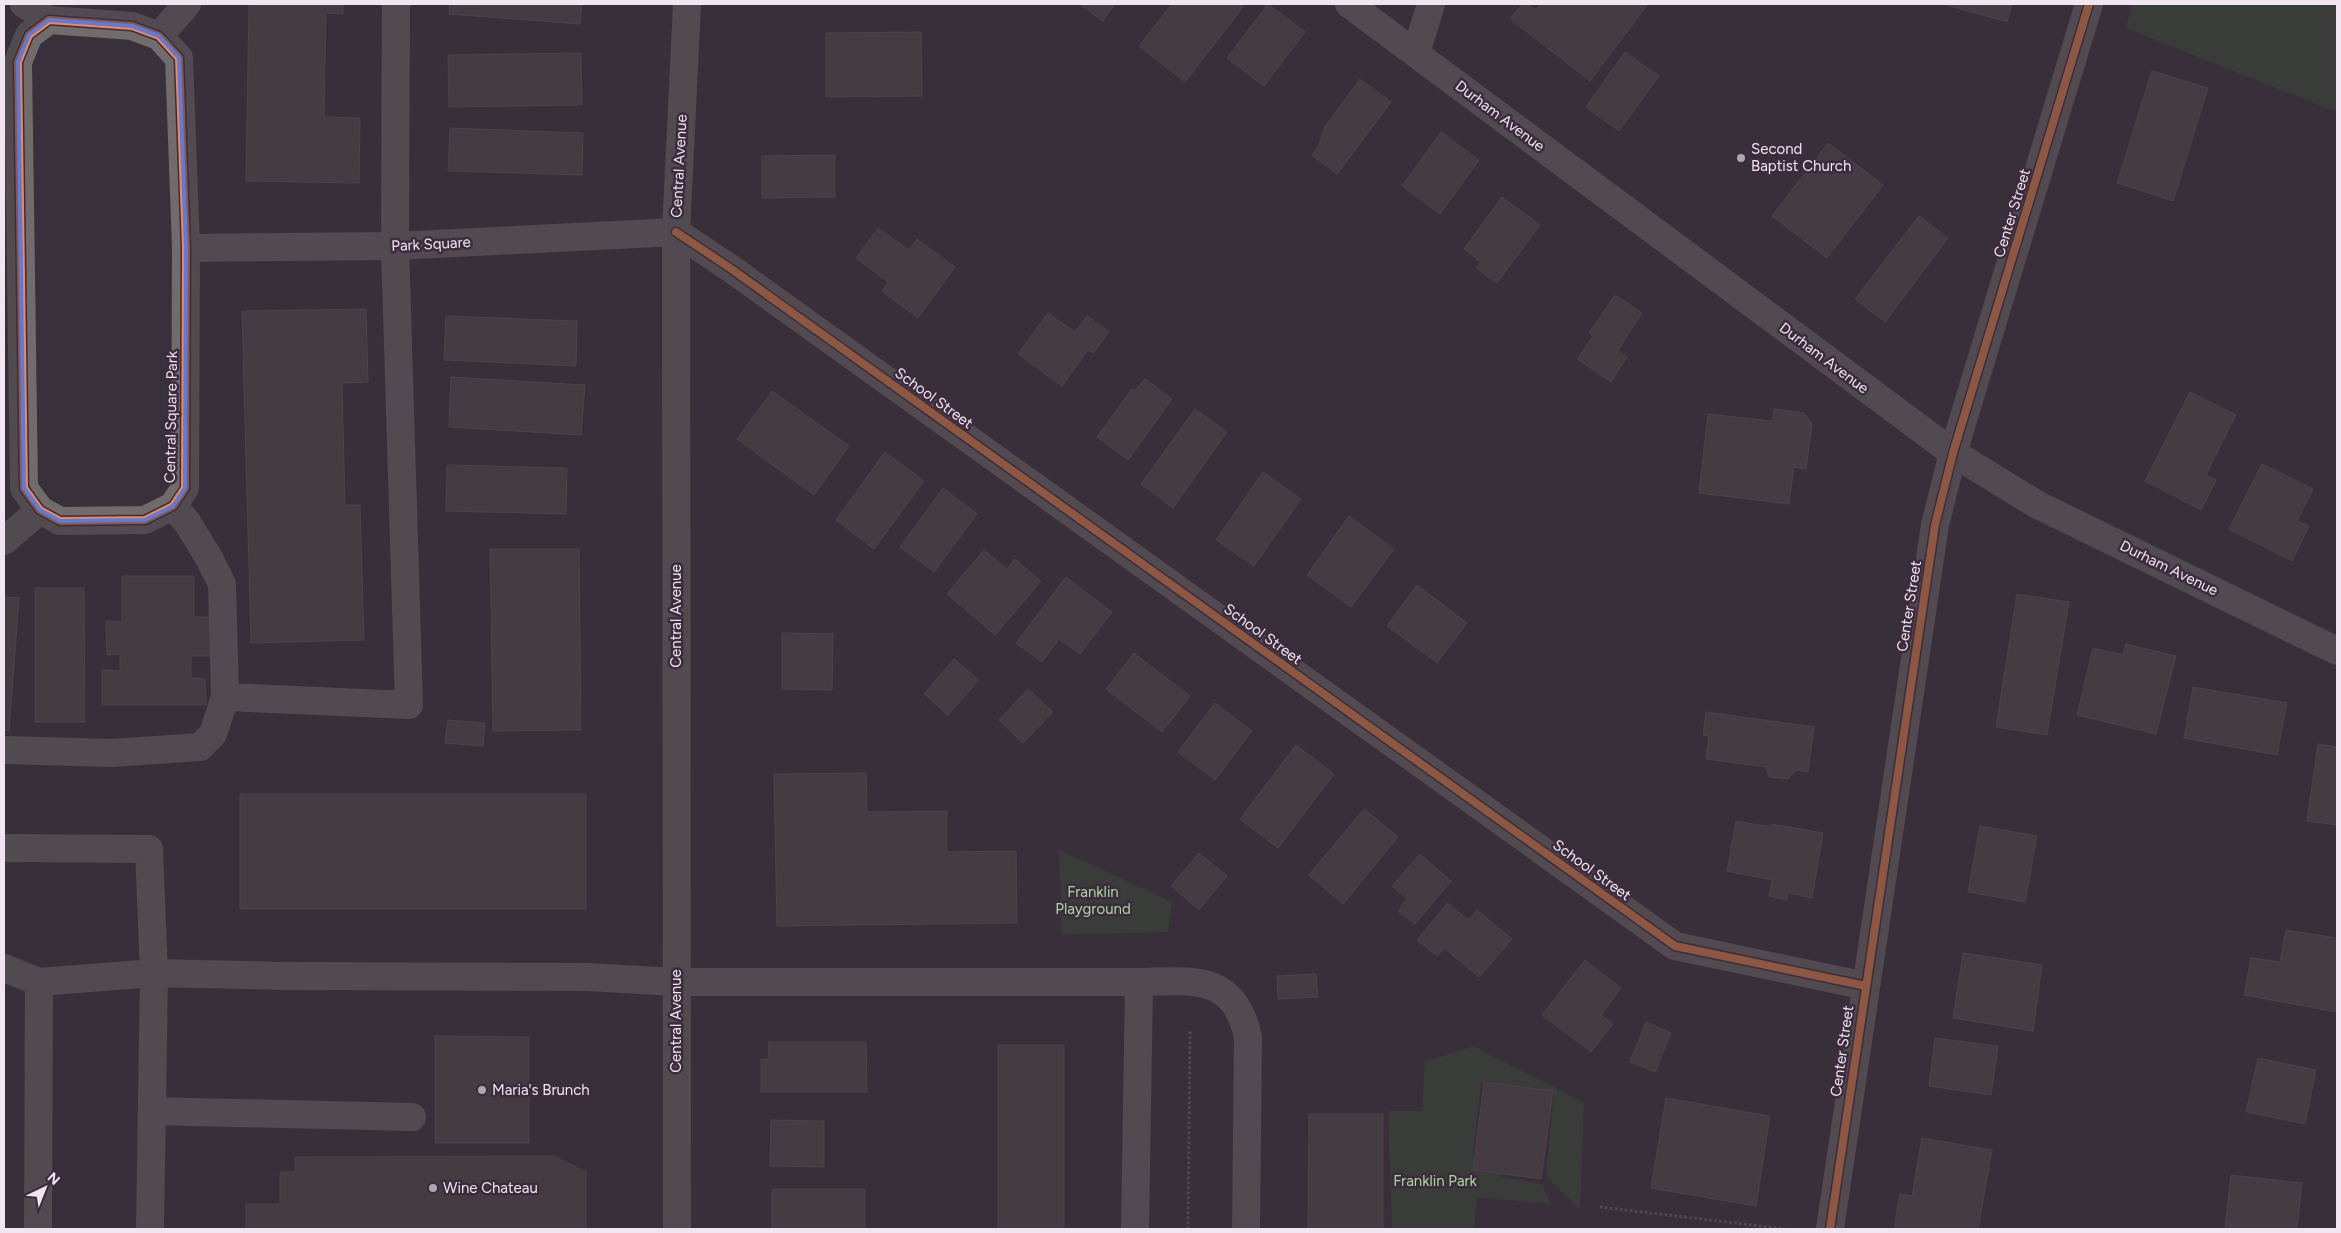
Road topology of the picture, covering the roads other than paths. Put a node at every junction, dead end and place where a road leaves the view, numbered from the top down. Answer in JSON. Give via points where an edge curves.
{"nodes":[{"id":1,"x":24,"y":4,"type":"edge"},
{"id":2,"x":187,"y":4,"type":"edge"},
{"id":3,"x":396,"y":4,"type":"edge"},
{"id":4,"x":687,"y":4,"type":"edge"},
{"id":5,"x":1349,"y":4,"type":"edge"},
{"id":6,"x":1431,"y":4,"type":"edge"},
{"id":7,"x":2089,"y":4,"type":"edge"},
{"id":8,"x":49,"y":20,"type":"junction"},
{"id":9,"x":159,"y":36,"type":"junction"},
{"id":10,"x":1416,"y":53,"type":"junction"},
{"id":11,"x":676,"y":232,"type":"junction"},
{"id":12,"x":395,"y":246,"type":"junction"},
{"id":13,"x":186,"y":248,"type":"junction"},
{"id":14,"x":1953,"y":453,"type":"junction"},
{"id":15,"x":173,"y":506,"type":"junction"},
{"id":16,"x":40,"y":510,"type":"junction"},
{"id":17,"x":4,"y":541,"type":"edge"},
{"id":18,"x":2337,"y":651,"type":"edge"},
{"id":19,"x":225,"y":697,"type":"junction"},
{"id":20,"x":4,"y":750,"type":"edge"},
{"id":21,"x":4,"y":848,"type":"edge"},
{"id":22,"x":4,"y":968,"type":"edge"},
{"id":23,"x":154,"y":973,"type":"junction"},
{"id":24,"x":39,"y":982,"type":"junction"},
{"id":25,"x":676,"y":982,"type":"junction"},
{"id":26,"x":1139,"y":982,"type":"junction"},
{"id":27,"x":1866,"y":986,"type":"junction"},
{"id":28,"x":152,"y":1111,"type":"junction"},
{"id":29,"x":412,"y":1117,"type":"dead end"},
{"id":30,"x":38,"y":1229,"type":"edge"},
{"id":31,"x":150,"y":1229,"type":"edge"},
{"id":32,"x":676,"y":1229,"type":"edge"},
{"id":33,"x":1135,"y":1229,"type":"edge"},
{"id":34,"x":1246,"y":1229,"type":"edge"},
{"id":35,"x":1830,"y":1229,"type":"edge"}],
"edges":[{"from":1,"to":8,"type":"street"},
{"from":2,"to":9,"type":"street"},
{"from":3,"to":12,"type":"street"},
{"from":4,"to":11,"type":"street","name":"Central Avenue"},
{"from":5,"to":10,"type":"street","name":"Durham Avenue"},
{"from":6,"to":10,"type":"street"},
{"from":7,"to":14,"type":"street","name":"Center Street"},
{"from":8,"to":9,"type":"street","name":"Central Square Park","via":[[132,26]]},
{"from":8,"to":16,"type":"street","via":[[28,35],[18,62],[24,488]]},
{"from":9,"to":13,"type":"street","name":"Central Square Park","via":[[179,58]]},
{"from":10,"to":14,"type":"street","name":"Durham Avenue"},
{"from":11,"to":12,"type":"street","name":"Park Square"},
{"from":11,"to":25,"type":"street","name":"Central Avenue"},
{"from":11,"to":27,"type":"street","name":"School Street","via":[[1675,946]]},
{"from":12,"to":13,"type":"street","name":"Park Square"},
{"from":12,"to":19,"type":"street","via":[[409,704]]},
{"from":13,"to":15,"type":"street","name":"Central Square Park","via":[[185,488]]},
{"from":14,"to":18,"type":"street","name":"Durham Avenue","via":[[2036,504]]},
{"from":14,"to":27,"type":"street","name":"Center Street","via":[[1935,525]]},
{"from":15,"to":16,"type":"street","via":[[145,520],[60,521]]},
{"from":15,"to":19,"type":"street","via":[[187,522],[222,584]]},
{"from":16,"to":17,"type":"street"},
{"from":19,"to":20,"type":"street","via":[[213,734],[200,746],[112,753]]},
{"from":21,"to":23,"type":"street","via":[[149,849]]},
{"from":22,"to":24,"type":"street"},
{"from":23,"to":24,"type":"street"},
{"from":23,"to":25,"type":"street","via":[[588,977]]},
{"from":23,"to":28,"type":"street"},
{"from":24,"to":30,"type":"street"},
{"from":25,"to":26,"type":"street"},
{"from":25,"to":32,"type":"street","name":"Central Avenue"},
{"from":26,"to":33,"type":"street"},
{"from":26,"to":34,"type":"street","via":[[1200,982],[1219,989],[1234,1002],[1244,1018],[1248,1037]]},
{"from":27,"to":35,"type":"street","name":"Center Street"},
{"from":28,"to":29,"type":"street"},
{"from":28,"to":31,"type":"street"}]}
